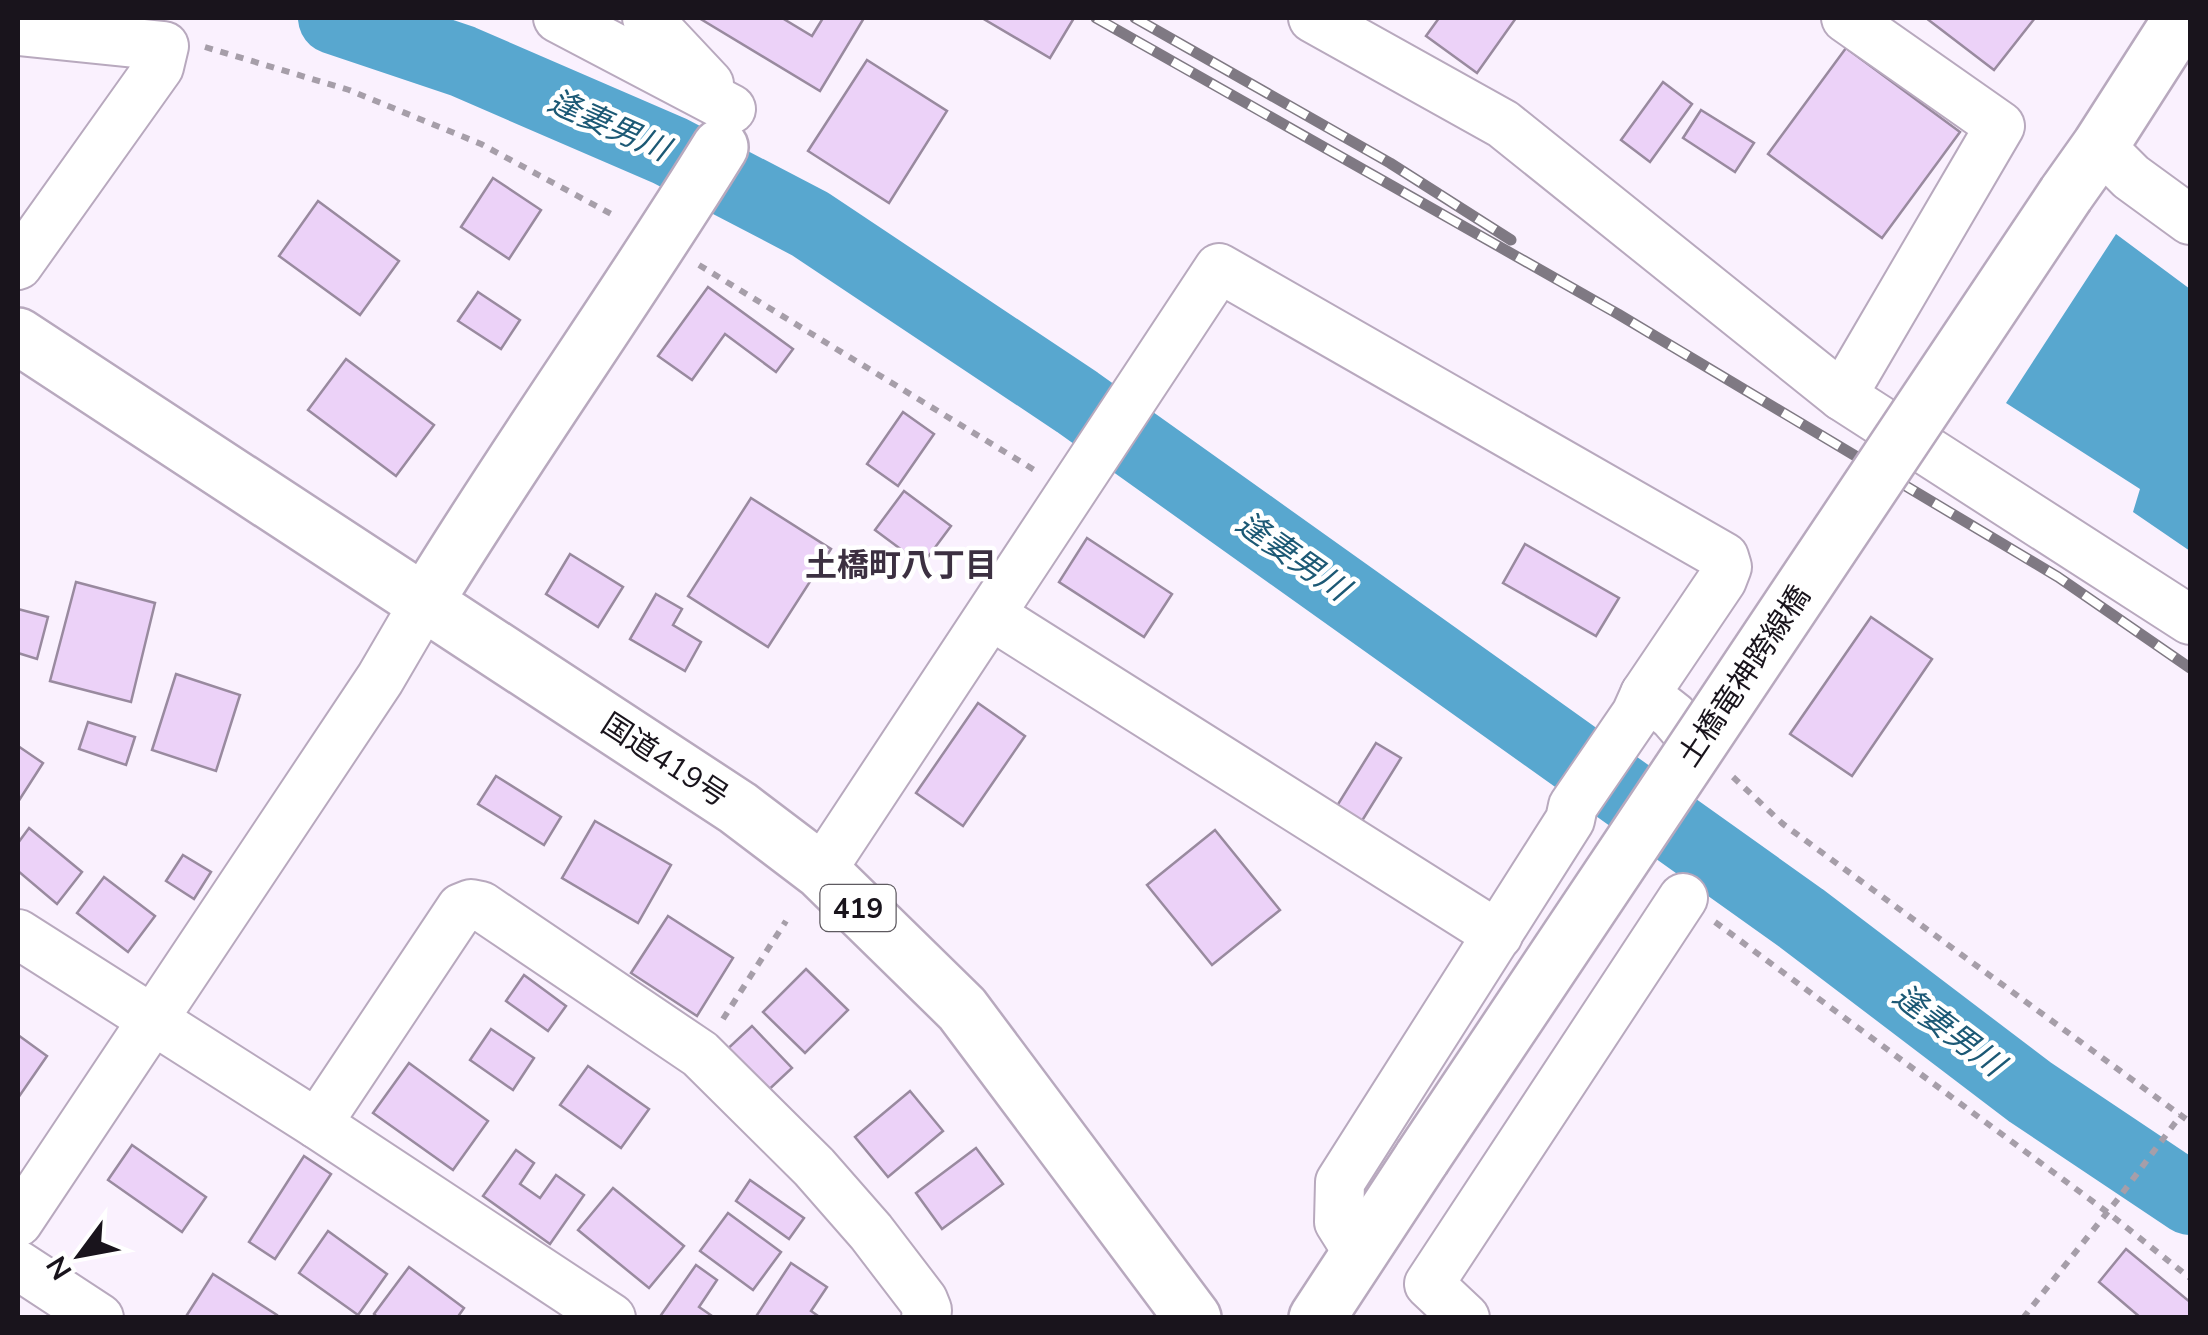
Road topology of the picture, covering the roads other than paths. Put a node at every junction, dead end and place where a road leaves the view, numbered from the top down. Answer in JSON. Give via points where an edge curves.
{"nodes":[{"id":1,"x":558,"y":18,"type":"edge"},
{"id":2,"x":647,"y":18,"type":"edge"},
{"id":3,"x":1313,"y":18,"type":"edge"},
{"id":4,"x":1846,"y":18,"type":"edge"},
{"id":5,"x":2182,"y":18,"type":"edge"},
{"id":6,"x":18,"y":31,"type":"edge"},
{"id":7,"x":726,"y":128,"type":"junction"},
{"id":8,"x":2100,"y":146,"type":"junction"},
{"id":9,"x":2190,"y":220,"type":"edge"},
{"id":10,"x":18,"y":265,"type":"edge"},
{"id":11,"x":18,"y":336,"type":"edge"},
{"id":12,"x":1842,"y":396,"type":"junction"},
{"id":13,"x":425,"y":602,"type":"junction"},
{"id":14,"x":991,"y":615,"type":"junction"},
{"id":15,"x":2190,"y":620,"type":"edge"},
{"id":16,"x":1640,"y":704,"type":"junction"},
{"id":17,"x":1686,"y":731,"type":"road end"},
{"id":18,"x":821,"y":872,"type":"junction"},
{"id":19,"x":1684,"y":898,"type":"road end"},
{"id":20,"x":18,"y":934,"type":"edge"},
{"id":21,"x":1498,"y":935,"type":"junction"},
{"id":22,"x":150,"y":1020,"type":"junction"},
{"id":23,"x":317,"y":1124,"type":"junction"},
{"id":24,"x":18,"y":1222,"type":"edge"},
{"id":25,"x":1359,"y":1254,"type":"junction"},
{"id":26,"x":18,"y":1266,"type":"edge"},
{"id":27,"x":99,"y":1318,"type":"edge"},
{"id":28,"x":612,"y":1318,"type":"edge"},
{"id":29,"x":926,"y":1318,"type":"edge"},
{"id":30,"x":1194,"y":1318,"type":"edge"},
{"id":31,"x":1317,"y":1318,"type":"edge"},
{"id":32,"x":1465,"y":1318,"type":"edge"}],
"edges":[{"from":1,"to":7,"type":"street"},
{"from":2,"to":7,"type":"street"},
{"from":3,"to":12,"type":"street","via":[[1503,124]]},
{"from":4,"to":12,"type":"street","via":[[2000,126]]},
{"from":5,"to":8,"type":"main road","name":"土橋竜神跨線橋"},
{"from":6,"to":10,"type":"street","via":[[164,46],[159,67]]},
{"from":7,"to":13,"type":"main road","via":[[683,250]]},
{"from":8,"to":9,"type":"street","via":[[2131,178]]},
{"from":8,"to":25,"type":"main road","name":"土橋竜神跨線橋","bridge":true},
{"from":11,"to":13,"type":"main road","name":"国道419号","number":"419"},
{"from":12,"to":15,"type":"street"},
{"from":13,"to":18,"type":"main road","name":"国道419号","number":"419","via":[[738,808]]},
{"from":13,"to":22,"type":"street"},
{"from":14,"to":16,"type":"street","via":[[1220,268],[1724,556],[1722,580]]},
{"from":14,"to":18,"type":"street"},
{"from":14,"to":21,"type":"street"},
{"from":16,"to":17,"type":"street","via":[[1674,716]]},
{"from":16,"to":21,"type":"street"},
{"from":18,"to":30,"type":"main road","name":"国道419号","number":"419","via":[[962,1008]]},
{"from":19,"to":32,"type":"street","via":[[1430,1284]]},
{"from":20,"to":22,"type":"street"},
{"from":21,"to":25,"type":"street","via":[[1340,1182],[1339,1222]]},
{"from":22,"to":23,"type":"street"},
{"from":22,"to":24,"type":"street"},
{"from":23,"to":28,"type":"street"},
{"from":23,"to":29,"type":"street","via":[[461,908],[481,906],[700,1054],[871,1232],[923,1300]]},
{"from":25,"to":31,"type":"main road","name":"土橋竜神跨線橋"},
{"from":26,"to":27,"type":"street"}]}
